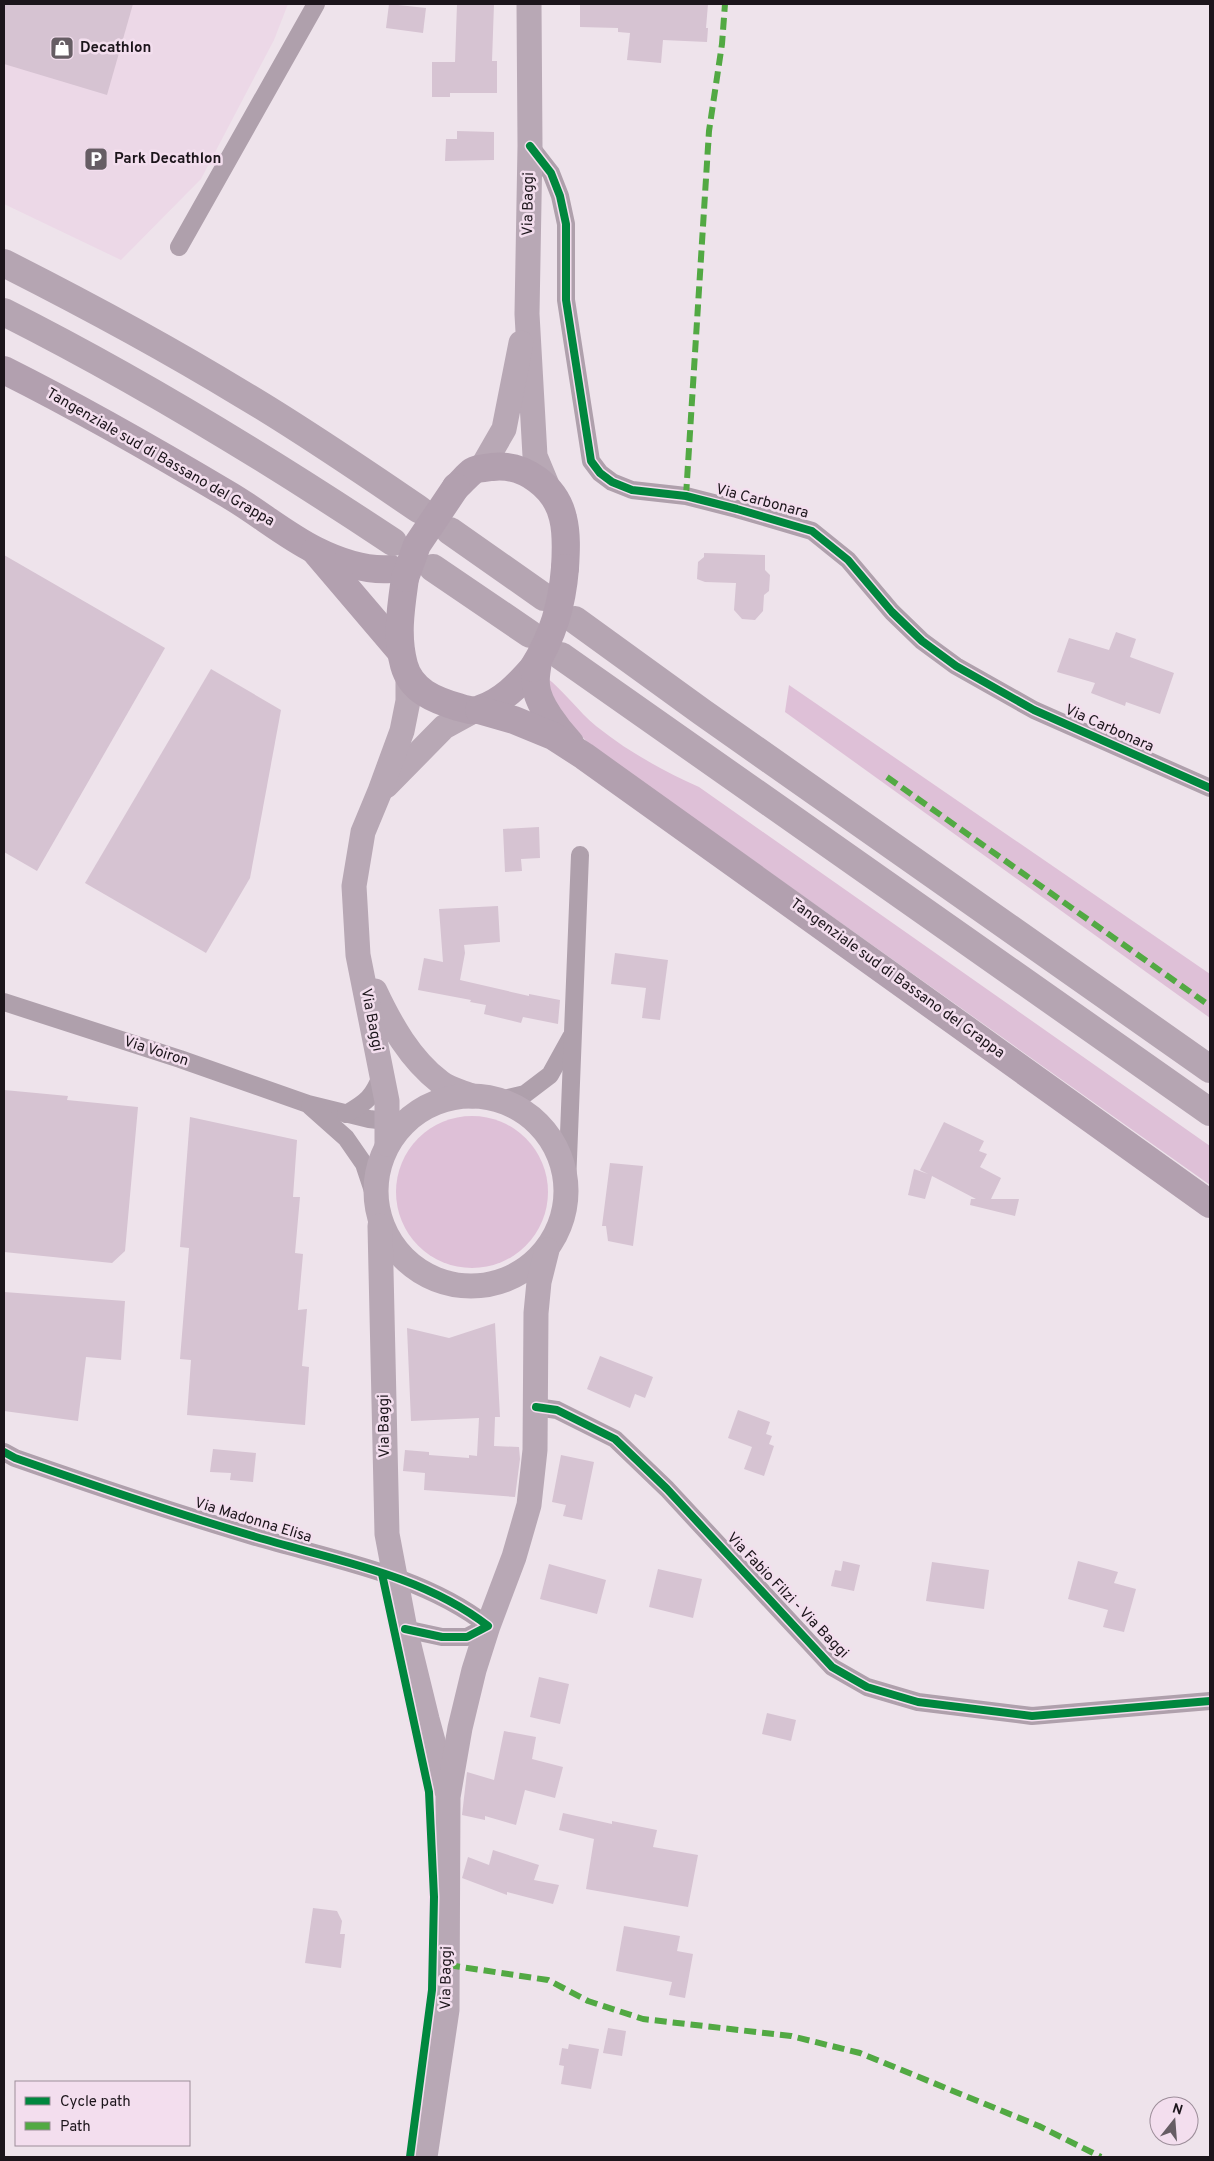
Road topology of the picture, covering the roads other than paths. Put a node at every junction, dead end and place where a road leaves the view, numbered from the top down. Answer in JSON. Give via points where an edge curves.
{"nodes":[{"id":1,"x":316,"y":4,"type":"edge"},
{"id":2,"x":529,"y":4,"type":"edge"},
{"id":3,"x":530,"y":146,"type":"junction"},
{"id":4,"x":179,"y":247,"type":"dead end"},
{"id":5,"x":4,"y":263,"type":"edge"},
{"id":6,"x":4,"y":312,"type":"edge"},
{"id":7,"x":527,"y":314,"type":"junction"},
{"id":8,"x":4,"y":370,"type":"edge"},
{"id":9,"x":481,"y":468,"type":"junction"},
{"id":10,"x":550,"y":492,"type":"junction"},
{"id":11,"x":420,"y":510,"type":"dead end"},
{"id":12,"x":450,"y":531,"type":"dead end"},
{"id":13,"x":405,"y":544,"type":"junction"},
{"id":14,"x":314,"y":550,"type":"junction"},
{"id":15,"x":433,"y":568,"type":"dead end"},
{"id":16,"x":398,"y":574,"type":"junction"},
{"id":17,"x":544,"y":597,"type":"dead end"},
{"id":18,"x":575,"y":620,"type":"dead end"},
{"id":19,"x":530,"y":634,"type":"dead end"},
{"id":20,"x":404,"y":663,"type":"junction"},
{"id":21,"x":542,"y":664,"type":"junction"},
{"id":22,"x":477,"y":710,"type":"junction"},
{"id":23,"x":584,"y":756,"type":"junction"},
{"id":24,"x":1210,"y":788,"type":"edge"},
{"id":25,"x":380,"y":791,"type":"junction"},
{"id":26,"x":580,"y":855,"type":"dead end"},
{"id":27,"x":358,"y":955,"type":"junction"},
{"id":28,"x":4,"y":1002,"type":"edge"},
{"id":29,"x":572,"y":1035,"type":"junction"},
{"id":30,"x":1210,"y":1069,"type":"edge"},
{"id":31,"x":382,"y":1074,"type":"junction"},
{"id":32,"x":472,"y":1096,"type":"junction"},
{"id":33,"x":500,"y":1100,"type":"junction"},
{"id":34,"x":308,"y":1104,"type":"junction"},
{"id":35,"x":1210,"y":1112,"type":"edge"},
{"id":36,"x":346,"y":1114,"type":"junction"},
{"id":37,"x":394,"y":1128,"type":"junction"},
{"id":38,"x":566,"y":1184,"type":"junction"},
{"id":39,"x":375,"y":1197,"type":"junction"},
{"id":40,"x":1210,"y":1204,"type":"edge"},
{"id":41,"x":380,"y":1222,"type":"junction"},
{"id":42,"x":547,"y":1250,"type":"junction"},
{"id":43,"x":536,"y":1407,"type":"junction"},
{"id":44,"x":4,"y":1452,"type":"edge"},
{"id":45,"x":396,"y":1577,"type":"junction"},
{"id":46,"x":488,"y":1626,"type":"junction"},
{"id":47,"x":405,"y":1629,"type":"junction"},
{"id":48,"x":1210,"y":1702,"type":"edge"},
{"id":49,"x":448,"y":1797,"type":"junction"},
{"id":50,"x":425,"y":2157,"type":"edge"}],
"edges":[{"from":1,"to":4,"type":"street"},
{"from":2,"to":3,"type":"main road","name":"Via Baggi"},
{"from":3,"to":7,"type":"main road","name":"Via Baggi"},
{"from":3,"to":24,"type":"street","name":"Via Carbonara","via":[[551,173],[566,224],[566,300],[591,461],[600,474],[632,490],[686,496],[812,531],[848,560],[892,612],[922,641],[956,666],[1034,710]]},
{"from":5,"to":11,"type":"highway","via":[[241,393]]},
{"from":6,"to":13,"type":"highway","via":[[207,424]]},
{"from":7,"to":9,"type":"main road","name":"Via Baggi","via":[[504,429]]},
{"from":7,"to":10,"type":"main road","name":"Via Baggi","via":[[536,456]]},
{"from":8,"to":14,"type":"main road","name":"Tangenziale sud di Bassano del Grappa","via":[[232,496]]},
{"from":9,"to":10,"type":"main road","name":"Tangenziale sud di Bassano del Grappa","via":[[515,468],[530,474]]},
{"from":9,"to":13,"type":"main road","bridge":true,"via":[[456,487]]},
{"from":10,"to":21,"type":"main road","name":"Tangenziale sud di Bassano del Grappa","bridge":true,"via":[[564,518],[565,568],[562,597]]},
{"from":12,"to":17,"type":"highway"},
{"from":13,"to":16,"type":"main road","via":[[406,559]]},
{"from":14,"to":16,"type":"main road","name":"Tangenziale sud di Bassano del Grappa","via":[[362,568]]},
{"from":14,"to":20,"type":"main road","name":"Tangenziale sud di Bassano del Grappa","via":[[376,620]]},
{"from":15,"to":19,"type":"highway"},
{"from":16,"to":20,"type":"main road"},
{"from":18,"to":30,"type":"highway"},
{"from":20,"to":22,"type":"main road","name":"Tangenziale sud di Bassano del Grappa","via":[[420,690],[436,700]]},
{"from":20,"to":25,"type":"main road","name":"Via Baggi","via":[[408,701],[402,731]]},
{"from":21,"to":22,"type":"main road","name":"Tangenziale sud di Bassano del Grappa","via":[[515,689]]},
{"from":21,"to":23,"type":"main road","name":"Tangenziale sud di Bassano del Grappa","via":[[537,693],[556,729]]},
{"from":21,"to":35,"type":"highway"},
{"from":22,"to":23,"type":"main road","name":"Tangenziale sud di Bassano del Grappa","via":[[514,720],[553,736]]},
{"from":22,"to":25,"type":"main road","name":"Via Baggi","via":[[444,727]]},
{"from":23,"to":40,"type":"main road","name":"Tangenziale sud di Bassano del Grappa"},
{"from":25,"to":27,"type":"main road","name":"Via Baggi","via":[[363,832],[354,886]]},
{"from":26,"to":29,"type":"street","name":"Via Baggi"},
{"from":27,"to":31,"type":"main road","name":"Via Baggi"},
{"from":27,"to":32,"type":"main road","name":"Via Baggi","via":[[390,1024],[414,1056],[441,1084]]},
{"from":28,"to":34,"type":"street","name":"Via Voiron"},
{"from":29,"to":33,"type":"street","name":"Via Baggi","via":[[550,1075],[525,1094]]},
{"from":29,"to":38,"type":"street","name":"Via Baggi"},
{"from":31,"to":36,"type":"street","via":[[374,1093]]},
{"from":31,"to":37,"type":"main road","name":"Via Baggi"},
{"from":32,"to":33,"type":"main road","name":"Via Baggi"},
{"from":32,"to":37,"type":"main road","name":"Via Baggi","via":[[449,1098],[427,1106]]},
{"from":33,"to":38,"type":"main road","name":"Via Baggi","via":[[525,1112],[546,1132],[560,1156]]},
{"from":34,"to":36,"type":"street","name":"Via Voiron"},
{"from":34,"to":39,"type":"street","name":"Via Voiron","via":[[346,1138],[364,1164]]},
{"from":36,"to":37,"type":"street","name":"Via Voiron"},
{"from":37,"to":39,"type":"main road","name":"Via Baggi","via":[[380,1161]]},
{"from":38,"to":42,"type":"main road","name":"Via Baggi","via":[[566,1208]]},
{"from":39,"to":41,"type":"main road","name":"Via Baggi"},
{"from":41,"to":42,"type":"main road","name":"Via Baggi","via":[[391,1245],[408,1264],[430,1278],[455,1286],[480,1287],[506,1281],[528,1268]]},
{"from":41,"to":45,"type":"main road","name":"Via Baggi","via":[[387,1534]]},
{"from":42,"to":43,"type":"main road","name":"Via Baggi","via":[[536,1313]]},
{"from":43,"to":46,"type":"main road","name":"Via Baggi","via":[[536,1450],[529,1505]]},
{"from":43,"to":48,"type":"street","name":"Via Fabio Filzi - Via Baggi","via":[[557,1410],[615,1439],[667,1489],[832,1667],[867,1687],[918,1702],[1032,1716]]},
{"from":44,"to":45,"type":"street","name":"Via Madonna Elisa","via":[[103,1489]]},
{"from":45,"to":46,"type":"street","name":"Via Madonna Elisa","via":[[452,1601]]},
{"from":45,"to":47,"type":"main road","name":"Via Baggi"},
{"from":46,"to":47,"type":"street","via":[[468,1637]]},
{"from":46,"to":49,"type":"main road","name":"Via Baggi","via":[[460,1728]]},
{"from":47,"to":49,"type":"main road","name":"Via Baggi"},
{"from":49,"to":50,"type":"main road","name":"Via Baggi","via":[[448,2010]]}]}
